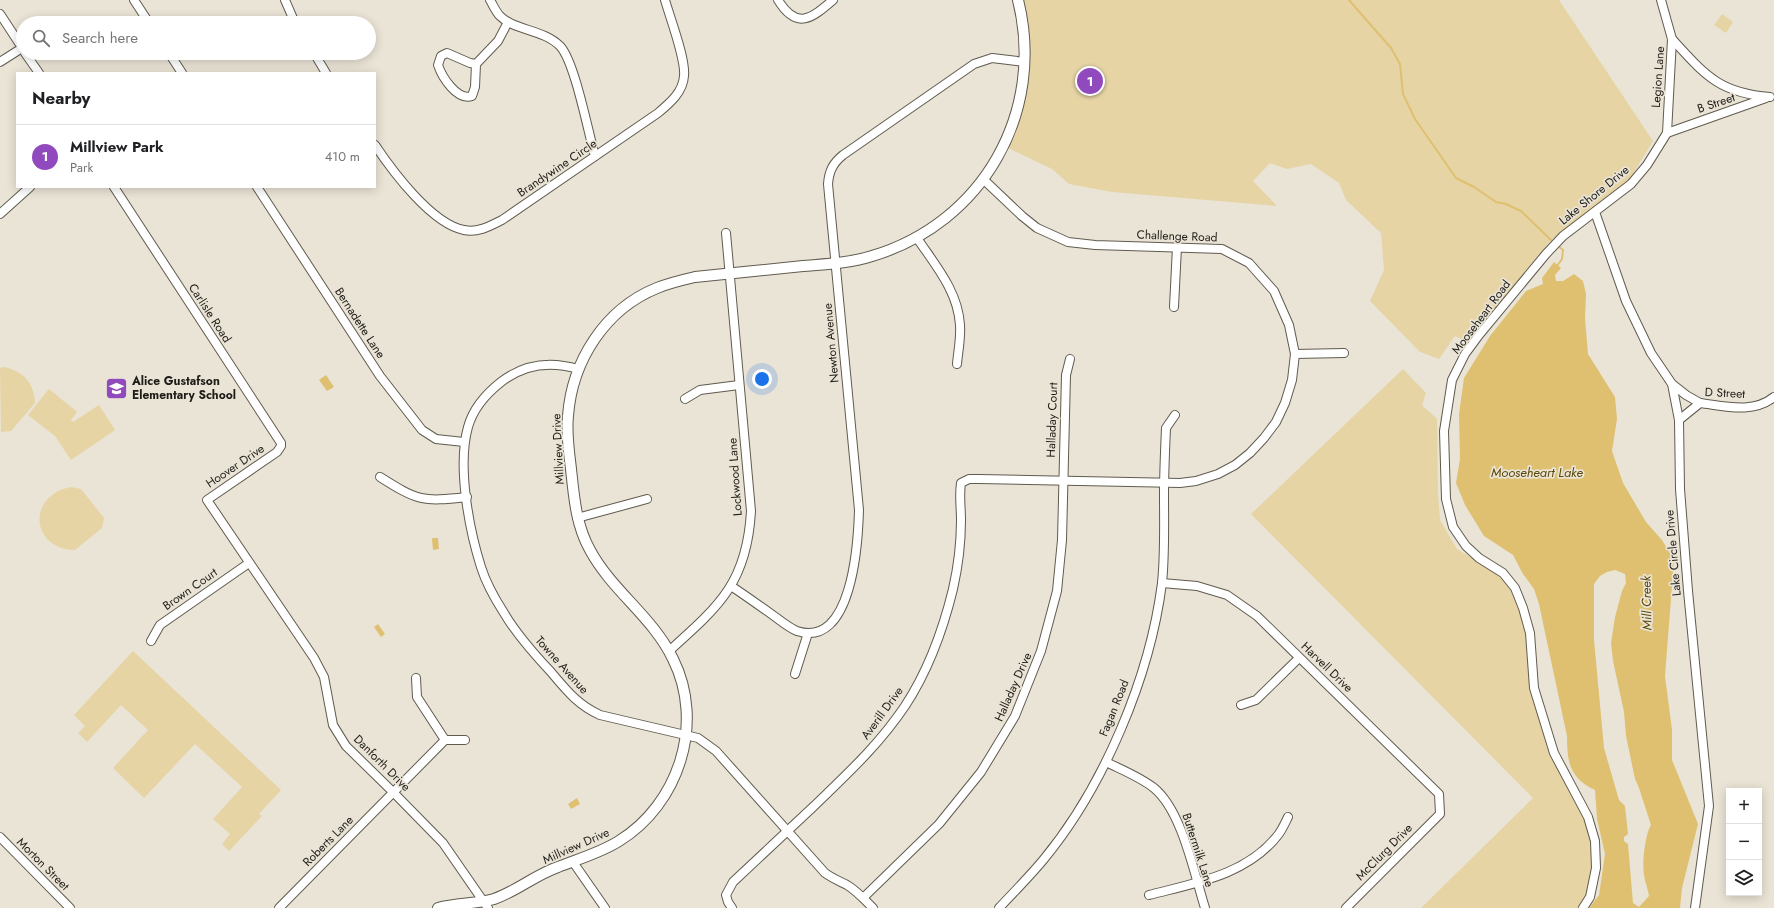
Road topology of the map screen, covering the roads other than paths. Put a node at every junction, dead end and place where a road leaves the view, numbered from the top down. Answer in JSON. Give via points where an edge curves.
{"nodes":[{"id":1,"x":134,"y":0,"type":"edge"},
{"id":2,"x":285,"y":0,"type":"edge"},
{"id":3,"x":490,"y":0,"type":"edge"},
{"id":4,"x":665,"y":0,"type":"edge"},
{"id":5,"x":778,"y":0,"type":"edge"},
{"id":6,"x":832,"y":0,"type":"edge"},
{"id":7,"x":1018,"y":0,"type":"edge"},
{"id":8,"x":1661,"y":0,"type":"edge"},
{"id":9,"x":0,"y":14,"type":"edge"},
{"id":10,"x":144,"y":16,"type":"edge"},
{"id":11,"x":292,"y":16,"type":"edge"},
{"id":12,"x":508,"y":22,"type":"junction"},
{"id":13,"x":16,"y":38,"type":"edge"},
{"id":14,"x":1672,"y":40,"type":"junction"},
{"id":15,"x":16,"y":54,"type":"edge"},
{"id":16,"x":31,"y":60,"type":"edge"},
{"id":17,"x":174,"y":60,"type":"edge"},
{"id":18,"x":318,"y":60,"type":"edge"},
{"id":19,"x":0,"y":62,"type":"edge"},
{"id":20,"x":1025,"y":62,"type":"junction"},
{"id":21,"x":476,"y":64,"type":"junction"},
{"id":22,"x":38,"y":72,"type":"edge"},
{"id":23,"x":181,"y":72,"type":"edge"},
{"id":24,"x":325,"y":72,"type":"edge"},
{"id":25,"x":1772,"y":97,"type":"edge"},
{"id":26,"x":1667,"y":133,"type":"junction"},
{"id":27,"x":376,"y":146,"type":"edge"},
{"id":28,"x":595,"y":156,"type":"junction"},
{"id":29,"x":983,"y":179,"type":"junction"},
{"id":30,"x":29,"y":188,"type":"edge"},
{"id":31,"x":115,"y":188,"type":"edge"},
{"id":32,"x":258,"y":188,"type":"edge"},
{"id":33,"x":1595,"y":212,"type":"junction"},
{"id":34,"x":0,"y":214,"type":"edge"},
{"id":35,"x":726,"y":234,"type":"dead end"},
{"id":36,"x":1563,"y":236,"type":"joint"},
{"id":37,"x":917,"y":238,"type":"junction"},
{"id":38,"x":1177,"y":247,"type":"junction"},
{"id":39,"x":836,"y":263,"type":"junction"},
{"id":40,"x":729,"y":274,"type":"junction"},
{"id":41,"x":1174,"y":307,"type":"dead end"},
{"id":42,"x":1344,"y":353,"type":"dead end"},
{"id":43,"x":1295,"y":354,"type":"junction"},
{"id":44,"x":1070,"y":359,"type":"dead end"},
{"id":45,"x":957,"y":364,"type":"dead end"},
{"id":46,"x":578,"y":369,"type":"junction"},
{"id":47,"x":1672,"y":384,"type":"junction"},
{"id":48,"x":739,"y":386,"type":"junction"},
{"id":49,"x":685,"y":399,"type":"dead end"},
{"id":50,"x":1773,"y":400,"type":"edge"},
{"id":51,"x":1700,"y":403,"type":"junction"},
{"id":52,"x":1175,"y":415,"type":"dead end"},
{"id":53,"x":1679,"y":420,"type":"junction"},
{"id":54,"x":464,"y":442,"type":"junction"},
{"id":55,"x":277,"y":452,"type":"joint"},
{"id":56,"x":380,"y":477,"type":"dead end"},
{"id":57,"x":1062,"y":482,"type":"junction"},
{"id":58,"x":1164,"y":484,"type":"junction"},
{"id":59,"x":960,"y":493,"type":"joint"},
{"id":60,"x":467,"y":497,"type":"junction"},
{"id":61,"x":646,"y":499,"type":"dead end"},
{"id":62,"x":207,"y":500,"type":"joint"},
{"id":63,"x":577,"y":518,"type":"junction"},
{"id":64,"x":249,"y":563,"type":"junction"},
{"id":65,"x":1162,"y":583,"type":"junction"},
{"id":66,"x":731,"y":586,"type":"junction"},
{"id":67,"x":808,"y":634,"type":"junction"},
{"id":68,"x":152,"y":641,"type":"dead end"},
{"id":69,"x":669,"y":651,"type":"junction"},
{"id":70,"x":1299,"y":658,"type":"junction"},
{"id":71,"x":795,"y":674,"type":"dead end"},
{"id":72,"x":416,"y":678,"type":"dead end"},
{"id":73,"x":1241,"y":705,"type":"dead end"},
{"id":74,"x":686,"y":735,"type":"junction"},
{"id":75,"x":445,"y":740,"type":"junction"},
{"id":76,"x":465,"y":740,"type":"dead end"},
{"id":77,"x":1106,"y":762,"type":"junction"},
{"id":78,"x":394,"y":792,"type":"junction"},
{"id":79,"x":1440,"y":814,"type":"joint"},
{"id":80,"x":1288,"y":817,"type":"dead end"},
{"id":81,"x":787,"y":831,"type":"junction"},
{"id":82,"x":0,"y":837,"type":"edge"},
{"id":83,"x":3,"y":847,"type":"edge"},
{"id":84,"x":573,"y":862,"type":"junction"},
{"id":85,"x":1197,"y":882,"type":"junction"},
{"id":86,"x":1149,"y":895,"type":"dead end"},
{"id":87,"x":863,"y":898,"type":"junction"},
{"id":88,"x":486,"y":905,"type":"edge"},
{"id":89,"x":70,"y":908,"type":"edge"},
{"id":90,"x":279,"y":908,"type":"edge"},
{"id":91,"x":438,"y":908,"type":"edge"},
{"id":92,"x":605,"y":908,"type":"edge"},
{"id":93,"x":732,"y":908,"type":"edge"},
{"id":94,"x":873,"y":908,"type":"edge"},
{"id":95,"x":999,"y":908,"type":"edge"},
{"id":96,"x":1205,"y":908,"type":"edge"},
{"id":97,"x":1346,"y":908,"type":"edge"},
{"id":98,"x":1583,"y":908,"type":"edge"},
{"id":99,"x":1695,"y":908,"type":"edge"}],
"edges":[{"from":1,"to":10,"type":"street"},
{"from":2,"to":11,"type":"street"},
{"from":3,"to":12,"type":"street","via":[[500,16]]},
{"from":4,"to":28,"type":"street","name":"Brandywine Circle","via":[[682,60],[684,76],[679,91],[658,113]]},
{"from":5,"to":6,"type":"street","via":[[783,8],[797,18],[815,16]]},
{"from":7,"to":20,"type":"street","name":"Millview Drive","via":[[1024,31]]},
{"from":8,"to":14,"type":"street","name":"Legion Lane"},
{"from":9,"to":13,"type":"street"},
{"from":12,"to":21,"type":"street","via":[[498,40]]},
{"from":12,"to":28,"type":"street","via":[[547,36],[564,52],[571,67]]},
{"from":14,"to":25,"type":"street","via":[[1711,80],[1735,91]]},
{"from":14,"to":26,"type":"street","name":"Legion Lane"},
{"from":15,"to":19,"type":"street"},
{"from":16,"to":22,"type":"street"},
{"from":17,"to":23,"type":"street"},
{"from":18,"to":24,"type":"street"},
{"from":20,"to":29,"type":"street","name":"Millview Drive","via":[[1021,95],[1013,124],[996,162]]},
{"from":20,"to":39,"type":"street","name":"Newton Avenue","via":[[992,58],[974,64],[837,160],[829,175],[828,184]]},
{"from":21,"to":21,"type":"street","via":[[447,53],[441,56],[438,65],[455,90],[469,97],[472,96],[475,87]]},
{"from":25,"to":26,"type":"street","name":"B Street"},
{"from":26,"to":33,"type":"street","name":"Lake Shore Drive","via":[[1647,165],[1631,184]]},
{"from":27,"to":28,"type":"street","name":"Brandywine Circle","via":[[394,173],[426,206],[455,227],[465,231],[475,231],[502,220]]},
{"from":29,"to":37,"type":"street","name":"Millview Drive","via":[[966,201]]},
{"from":29,"to":38,"type":"street","name":"Challenge Road","via":[[1037,228],[1068,242]]},
{"from":30,"to":34,"type":"street"},
{"from":31,"to":55,"type":"street","name":"Carlisle Road","via":[[280,441],[281,446]]},
{"from":32,"to":54,"type":"street","name":"Bernadette Lane","via":[[376,370],[422,430],[436,439]]},
{"from":33,"to":36,"type":"street","name":"Lake Shore Drive"},
{"from":33,"to":47,"type":"street","name":"Lake Circle Drive","via":[[1626,301],[1650,353]]},
{"from":35,"to":40,"type":"street","name":"Lockwood Lane"},
{"from":36,"to":98,"type":"street","name":"Mooseheart Road","via":[[1479,335],[1465,354],[1452,380],[1444,431],[1446,499],[1453,527],[1466,546],[1479,558],[1503,573],[1515,588],[1523,608],[1530,633],[1534,688],[1554,753],[1588,817],[1595,841],[1596,868],[1590,897]]},
{"from":37,"to":39,"type":"street","name":"Millview Drive","via":[[871,257]]},
{"from":37,"to":45,"type":"street","via":[[948,283],[955,299],[960,326]]},
{"from":38,"to":41,"type":"street"},
{"from":38,"to":43,"type":"street","name":"Challenge Road","via":[[1222,249],[1249,263],[1274,291],[1290,325]]},
{"from":39,"to":40,"type":"street","name":"Millview Drive"},
{"from":39,"to":67,"type":"street","name":"Newton Avenue","via":[[859,533],[850,582],[839,613],[826,629]]},
{"from":40,"to":46,"type":"street","name":"Millview Drive","via":[[672,282],[640,296],[604,327],[589,347]]},
{"from":40,"to":48,"type":"street","name":"Lockwood Lane"},
{"from":42,"to":43,"type":"street"},
{"from":43,"to":58,"type":"street","name":"Challenge Road","via":[[1292,380],[1285,403],[1276,422],[1250,453],[1218,474],[1196,481]]},
{"from":44,"to":57,"type":"street","name":"Halladay Court","via":[[1066,376]]},
{"from":46,"to":54,"type":"street","name":"Towne Avenue","via":[[555,364],[543,365],[530,367],[508,377],[478,406],[468,426]]},
{"from":46,"to":63,"type":"street","name":"Millview Drive","via":[[567,418]]},
{"from":47,"to":51,"type":"street"},
{"from":47,"to":53,"type":"street","name":"Lake Circle Drive"},
{"from":48,"to":49,"type":"street","via":[[700,390]]},
{"from":48,"to":66,"type":"street","name":"Lockwood Lane","via":[[751,511],[747,549]]},
{"from":50,"to":51,"type":"street","name":"D Street","via":[[1747,408]]},
{"from":51,"to":53,"type":"street","name":"D Street"},
{"from":52,"to":58,"type":"street","name":"Fagan Road","via":[[1166,428]]},
{"from":53,"to":99,"type":"street","name":"Lake Circle Drive","via":[[1685,560],[1709,806]]},
{"from":54,"to":60,"type":"street","name":"Towne Avenue"},
{"from":55,"to":62,"type":"street","name":"Hoover Drive"},
{"from":56,"to":60,"type":"street","via":[[420,499],[433,501]]},
{"from":57,"to":58,"type":"street","name":"Challenge Road"},
{"from":57,"to":59,"type":"street","name":"Challenge Road","via":[[969,479],[962,483]]},
{"from":57,"to":87,"type":"street","name":"Halladay Drive","via":[[1062,540],[1057,591],[1042,651],[1015,716],[981,772],[939,824]]},
{"from":58,"to":65,"type":"street","name":"Fagan Road"},
{"from":59,"to":81,"type":"street","name":"Averill Drive","via":[[959,553],[953,587],[941,631],[922,676],[905,705],[864,758]]},
{"from":60,"to":74,"type":"street","name":"Towne Avenue","via":[[474,544],[482,569],[503,613],[526,644],[576,701],[600,716]]},
{"from":61,"to":63,"type":"street"},
{"from":62,"to":64,"type":"street","name":"Danforth Drive"},
{"from":63,"to":69,"type":"street","name":"Millview Drive","via":[[590,550],[600,565],[658,633]]},
{"from":64,"to":68,"type":"street","name":"Brown Court","via":[[160,625]]},
{"from":64,"to":78,"type":"street","name":"Danforth Drive","via":[[314,658],[324,677],[333,725],[346,746]]},
{"from":65,"to":70,"type":"street","name":"Harvell Drive","via":[[1197,586],[1228,595],[1257,616]]},
{"from":65,"to":77,"type":"street","name":"Fagan Road","via":[[1143,667]]},
{"from":66,"to":67,"type":"street","via":[[785,625]]},
{"from":66,"to":69,"type":"street","name":"Lockwood Lane","via":[[708,616]]},
{"from":67,"to":71,"type":"street"},
{"from":69,"to":74,"type":"street","name":"Millview Drive","via":[[682,681],[686,698]]},
{"from":70,"to":73,"type":"street","via":[[1256,700]]},
{"from":70,"to":79,"type":"street","name":"Harvell Drive","via":[[1439,794]]},
{"from":72,"to":75,"type":"street","via":[[417,697]]},
{"from":74,"to":81,"type":"street","name":"Towne Avenue","via":[[698,738],[716,751]]},
{"from":74,"to":84,"type":"street","name":"Millview Drive","via":[[676,773],[654,810],[619,841]]},
{"from":75,"to":76,"type":"street"},
{"from":75,"to":78,"type":"street","name":"Roberts Lane"},
{"from":77,"to":85,"type":"street","name":"Buttermilk Lane","via":[[1146,782],[1169,805],[1180,828]]},
{"from":77,"to":95,"type":"street","name":"Fagan Road","via":[[1079,809],[1044,858]]},
{"from":78,"to":88,"type":"street","name":"Danforth Drive","via":[[443,843]]},
{"from":78,"to":90,"type":"street","name":"Roberts Lane"},
{"from":79,"to":97,"type":"street","name":"McClurg Drive"},
{"from":80,"to":85,"type":"street","via":[[1278,835],[1246,864],[1233,871]]},
{"from":81,"to":87,"type":"street","name":"Towne Avenue","via":[[825,873]]},
{"from":81,"to":93,"type":"street","name":"Averill Drive","via":[[733,882],[726,896]]},
{"from":82,"to":83,"type":"street","name":"Morton Street"},
{"from":83,"to":89,"type":"street","name":"Morton Street"},
{"from":84,"to":88,"type":"street","name":"Millview Drive","via":[[553,869]]},
{"from":84,"to":92,"type":"street"},
{"from":85,"to":86,"type":"street"},
{"from":85,"to":96,"type":"street","name":"Buttermilk Lane"},
{"from":87,"to":94,"type":"street","name":"Towne Avenue"},
{"from":88,"to":91,"type":"street","name":"Millview Drive","via":[[456,904]]}]}
